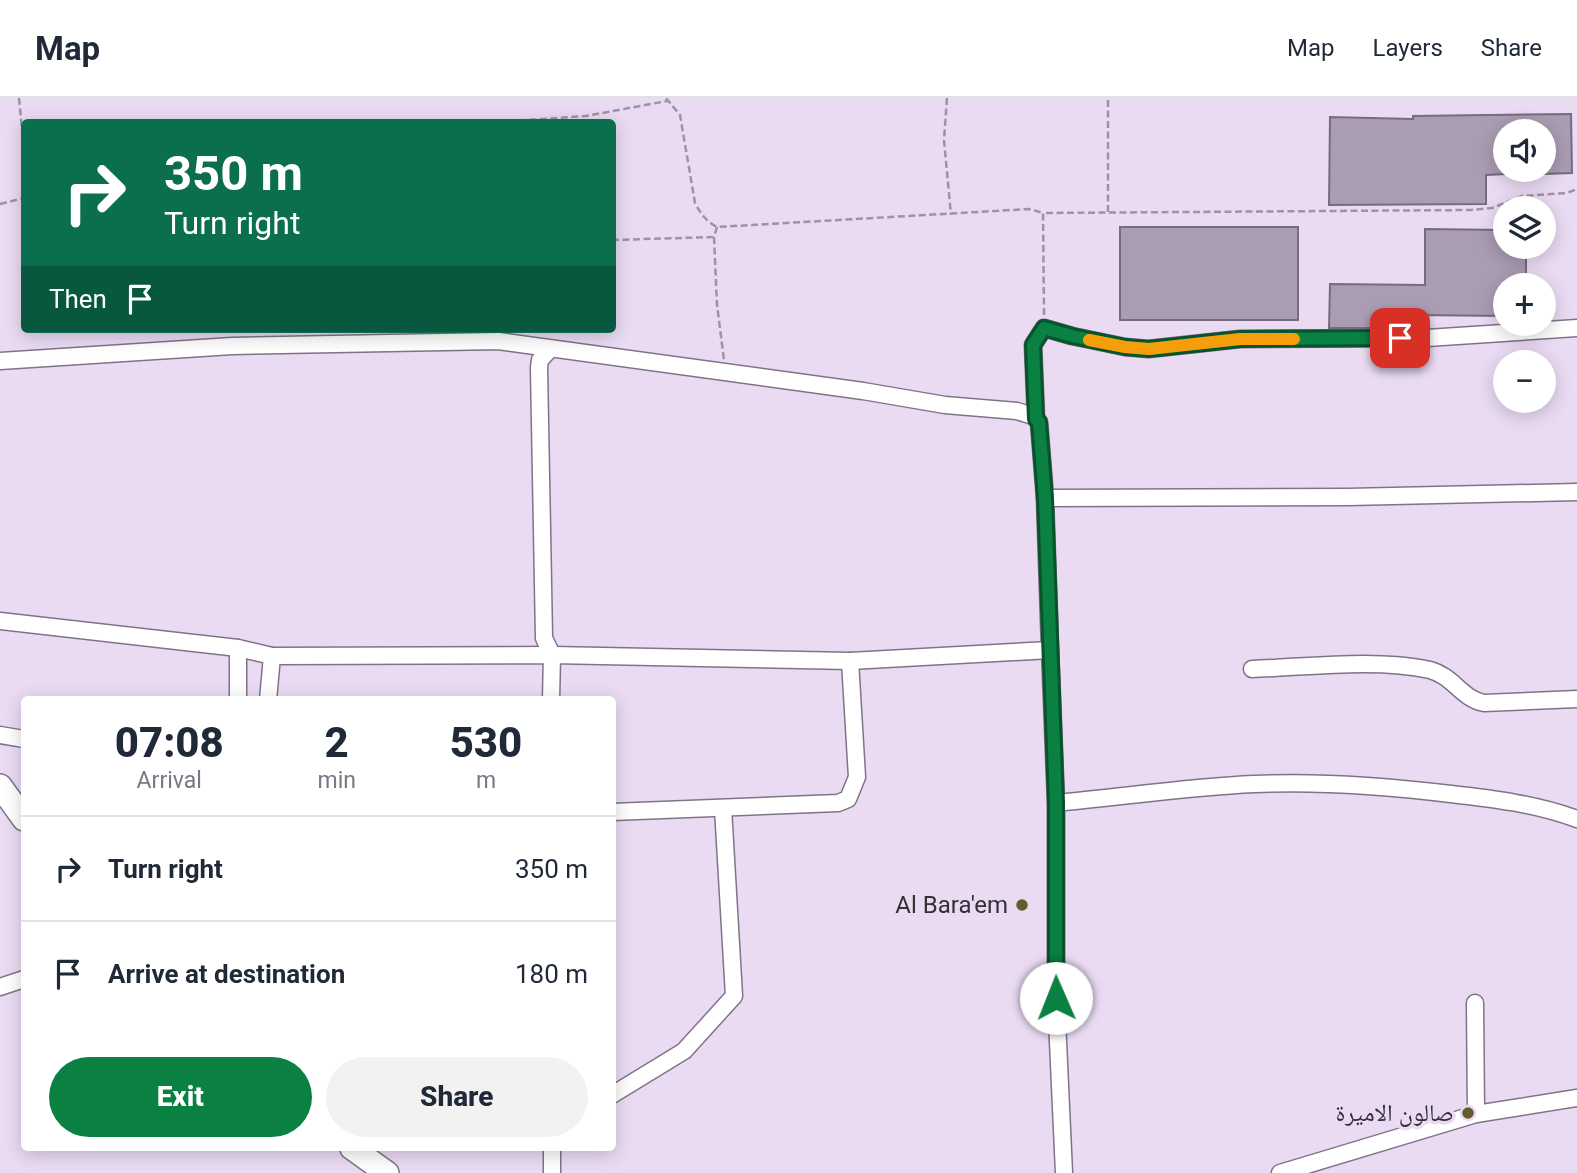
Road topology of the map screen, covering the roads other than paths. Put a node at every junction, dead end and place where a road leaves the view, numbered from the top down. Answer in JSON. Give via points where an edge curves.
{"nodes":[{"id":1,"x":1577,"y":328,"type":"edge"},
{"id":2,"x":521,"y":345,"type":"junction"},
{"id":3,"x":550,"y":349,"type":"junction"},
{"id":4,"x":0,"y":361,"type":"edge"},
{"id":5,"x":539,"y":368,"type":"junction"},
{"id":6,"x":1036,"y":419,"type":"junction"},
{"id":7,"x":1577,"y":492,"type":"edge"},
{"id":8,"x":1045,"y":498,"type":"junction"},
{"id":9,"x":0,"y":621,"type":"edge"},
{"id":10,"x":238,"y":648,"type":"junction"},
{"id":11,"x":1050,"y":650,"type":"junction"},
{"id":12,"x":552,"y":655,"type":"junction"},
{"id":13,"x":272,"y":656,"type":"junction"},
{"id":14,"x":850,"y":661,"type":"junction"},
{"id":15,"x":1252,"y":669,"type":"dead end"},
{"id":16,"x":238,"y":696,"type":"edge"},
{"id":17,"x":268,"y":696,"type":"edge"},
{"id":18,"x":551,"y":696,"type":"edge"},
{"id":19,"x":1577,"y":699,"type":"edge"},
{"id":20,"x":0,"y":735,"type":"edge"},
{"id":21,"x":21,"y":738,"type":"edge"},
{"id":22,"x":0,"y":743,"type":"edge"},
{"id":23,"x":0,"y":786,"type":"edge"},
{"id":24,"x":1056,"y":803,"type":"junction"},
{"id":25,"x":723,"y":808,"type":"junction"},
{"id":26,"x":616,"y":812,"type":"edge"},
{"id":27,"x":21,"y":815,"type":"edge"},
{"id":28,"x":1577,"y":819,"type":"edge"},
{"id":29,"x":21,"y":980,"type":"edge"},
{"id":30,"x":0,"y":987,"type":"edge"},
{"id":31,"x":1475,"y":1003,"type":"dead end"},
{"id":32,"x":616,"y":1093,"type":"edge"},
{"id":33,"x":1577,"y":1098,"type":"edge"},
{"id":34,"x":1476,"y":1114,"type":"junction"},
{"id":35,"x":356,"y":1151,"type":"edge"},
{"id":36,"x":552,"y":1151,"type":"edge"},
{"id":37,"x":387,"y":1173,"type":"edge"},
{"id":38,"x":552,"y":1173,"type":"edge"},
{"id":39,"x":1064,"y":1173,"type":"edge"},
{"id":40,"x":1280,"y":1173,"type":"edge"}],
"edges":[{"from":1,"to":6,"type":"street","via":[[1427,338],[1240,339],[1149,349],[1044,328],[1033,345]]},
{"from":2,"to":3,"type":"street"},
{"from":2,"to":4,"type":"street","via":[[457,341],[232,346]]},
{"from":2,"to":5,"type":"street"},
{"from":3,"to":5,"type":"street"},
{"from":3,"to":6,"type":"street","via":[[945,405],[1017,411]]},
{"from":5,"to":12,"type":"street","via":[[544,638]]},
{"from":6,"to":8,"type":"street"},
{"from":7,"to":8,"type":"street"},
{"from":8,"to":11,"type":"street"},
{"from":9,"to":10,"type":"street"},
{"from":10,"to":13,"type":"street"},
{"from":10,"to":16,"type":"street"},
{"from":11,"to":14,"type":"street"},
{"from":11,"to":24,"type":"street"},
{"from":12,"to":13,"type":"street"},
{"from":12,"to":14,"type":"street"},
{"from":12,"to":18,"type":"street"},
{"from":13,"to":17,"type":"street"},
{"from":14,"to":25,"type":"street","via":[[857,777],[848,799]]},
{"from":15,"to":19,"type":"street","via":[[1406,666],[1434,671],[1473,701]]},
{"from":20,"to":21,"type":"street"},
{"from":21,"to":22,"type":"street"},
{"from":23,"to":27,"type":"street"},
{"from":24,"to":28,"type":"street","via":[[1309,783],[1513,801]]},
{"from":24,"to":39,"type":"street","via":[[1056,985]]},
{"from":25,"to":26,"type":"street"},
{"from":25,"to":32,"type":"street","via":[[734,996],[684,1051]]},
{"from":29,"to":30,"type":"street"},
{"from":31,"to":34,"type":"street"},
{"from":33,"to":34,"type":"street"},
{"from":34,"to":40,"type":"street"},
{"from":35,"to":37,"type":"street"},
{"from":36,"to":38,"type":"street"}]}
